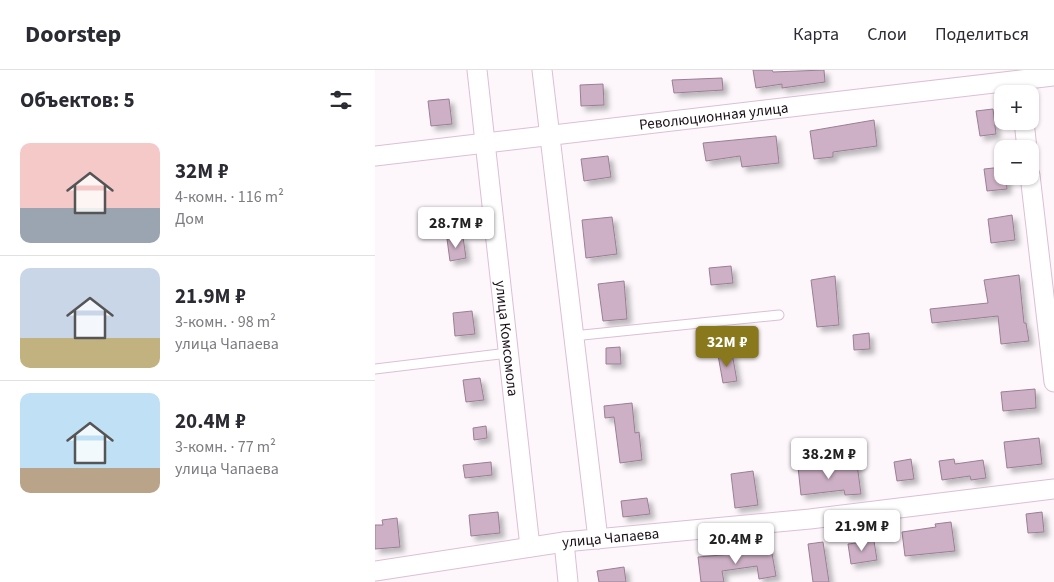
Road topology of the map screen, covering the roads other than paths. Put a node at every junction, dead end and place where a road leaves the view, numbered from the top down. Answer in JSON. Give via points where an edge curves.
{"nodes":[{"id":1,"x":477,"y":70,"type":"edge"},
{"id":2,"x":543,"y":70,"type":"edge"},
{"id":3,"x":1054,"y":76,"type":"edge"},
{"id":4,"x":1019,"y":81,"type":"edge"},
{"id":5,"x":549,"y":135,"type":"junction"},
{"id":6,"x":484,"y":143,"type":"junction"},
{"id":7,"x":375,"y":156,"type":"edge"},
{"id":8,"x":1031,"y":185,"type":"edge"},
{"id":9,"x":779,"y":315,"type":"dead end"},
{"id":10,"x":573,"y":336,"type":"junction"},
{"id":11,"x":508,"y":353,"type":"junction"},
{"id":12,"x":375,"y":369,"type":"edge"},
{"id":13,"x":1054,"y":382,"type":"edge"},
{"id":14,"x":1054,"y":489,"type":"edge"},
{"id":15,"x":598,"y":539,"type":"junction"},
{"id":16,"x":564,"y":542,"type":"junction"},
{"id":17,"x":531,"y":547,"type":"junction"},
{"id":18,"x":375,"y":572,"type":"edge"},
{"id":19,"x":568,"y":582,"type":"edge"}],
"edges":[{"from":1,"to":6,"type":"street","name":"улица Комсомола"},
{"from":2,"to":5,"type":"street"},
{"from":3,"to":4,"type":"street","name":"Революционная улица"},
{"from":4,"to":5,"type":"street","name":"Революционная улица"},
{"from":5,"to":6,"type":"street","name":"Революционная улица"},
{"from":5,"to":10,"type":"street"},
{"from":6,"to":7,"type":"street","name":"Революционная улица"},
{"from":6,"to":11,"type":"street","name":"улица Комсомола"},
{"from":8,"to":13,"type":"street"},
{"from":9,"to":10,"type":"lane"},
{"from":10,"to":15,"type":"street"},
{"from":11,"to":12,"type":"lane"},
{"from":11,"to":17,"type":"street","name":"улица Комсомола"},
{"from":14,"to":15,"type":"street","name":"улица Чапаева","via":[[810,519]]},
{"from":15,"to":16,"type":"street","name":"улица Чапаева"},
{"from":16,"to":17,"type":"street","name":"улица Чапаева"},
{"from":16,"to":19,"type":"street"},
{"from":17,"to":18,"type":"street","name":"улица Чапаева"}]}
